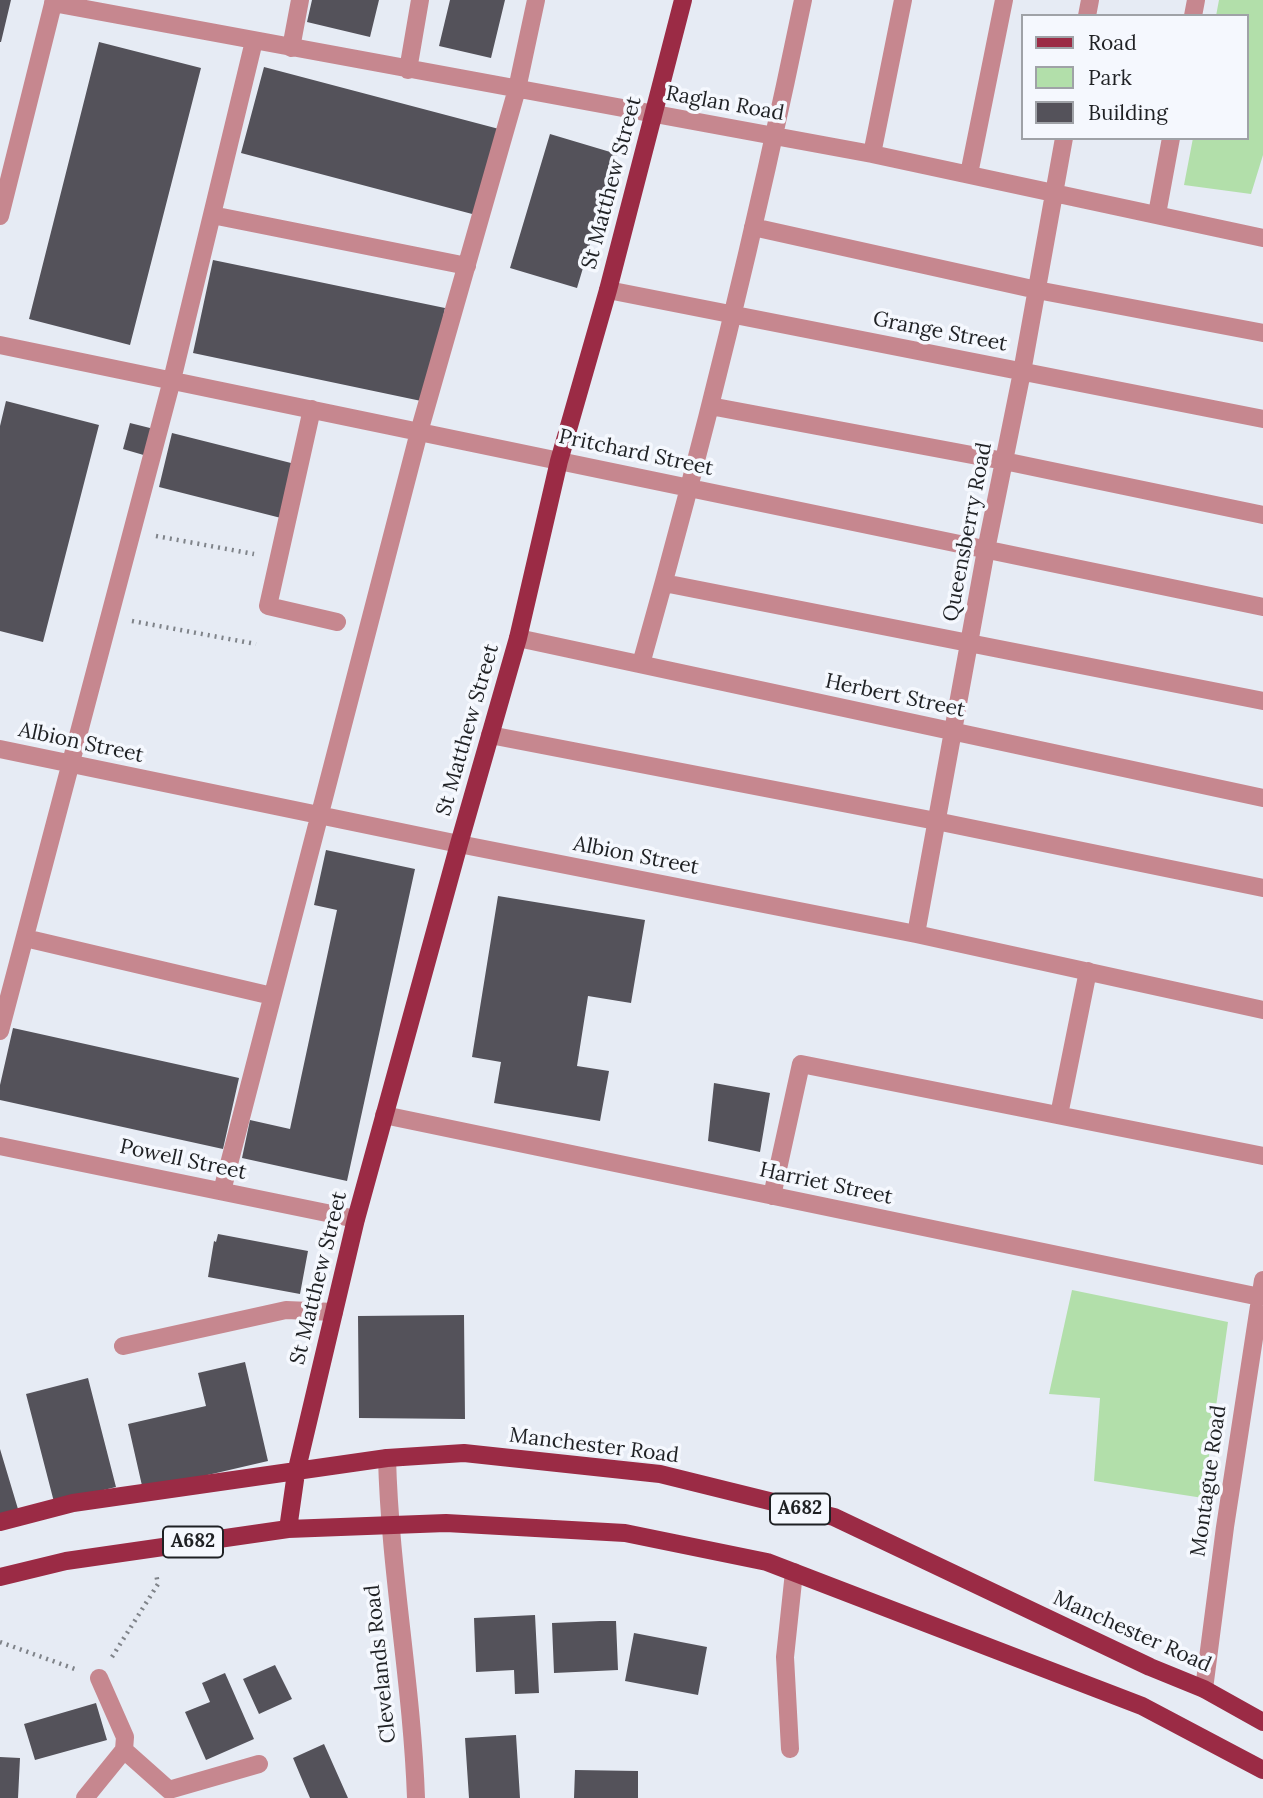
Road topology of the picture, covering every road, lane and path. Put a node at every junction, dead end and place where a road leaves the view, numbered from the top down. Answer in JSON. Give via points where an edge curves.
{"nodes":[{"id":1,"x":300,"y":0,"type":"edge"},
{"id":2,"x":420,"y":0,"type":"edge"},
{"id":3,"x":536,"y":0,"type":"edge"},
{"id":4,"x":683,"y":0,"type":"edge"},
{"id":5,"x":803,"y":0,"type":"edge"},
{"id":6,"x":903,"y":0,"type":"edge"},
{"id":7,"x":1004,"y":0,"type":"edge"},
{"id":8,"x":54,"y":1,"type":"edge"},
{"id":9,"x":254,"y":41,"type":"junction"},
{"id":10,"x":291,"y":48,"type":"junction"},
{"id":11,"x":408,"y":70,"type":"junction"},
{"id":12,"x":517,"y":89,"type":"junction"},
{"id":13,"x":653,"y":114,"type":"junction"},
{"id":14,"x":775,"y":137,"type":"junction"},
{"id":15,"x":1064,"y":140,"type":"edge"},
{"id":16,"x":1171,"y":140,"type":"edge"},
{"id":17,"x":872,"y":154,"type":"junction"},
{"id":18,"x":969,"y":174,"type":"junction"},
{"id":19,"x":1054,"y":193,"type":"junction"},
{"id":20,"x":1157,"y":214,"type":"junction"},
{"id":21,"x":212,"y":215,"type":"junction"},
{"id":22,"x":0,"y":216,"type":"edge"},
{"id":23,"x":753,"y":228,"type":"junction"},
{"id":24,"x":1263,"y":238,"type":"edge"},
{"id":25,"x":467,"y":266,"type":"junction"},
{"id":26,"x":608,"y":290,"type":"junction"},
{"id":27,"x":1037,"y":290,"type":"junction"},
{"id":28,"x":733,"y":314,"type":"junction"},
{"id":29,"x":1263,"y":333,"type":"edge"},
{"id":30,"x":0,"y":345,"type":"edge"},
{"id":31,"x":1023,"y":372,"type":"junction"},
{"id":32,"x":172,"y":380,"type":"junction"},
{"id":33,"x":710,"y":406,"type":"junction"},
{"id":34,"x":312,"y":409,"type":"junction"},
{"id":35,"x":1263,"y":419,"type":"edge"},
{"id":36,"x":419,"y":432,"type":"junction"},
{"id":37,"x":559,"y":461,"type":"junction"},
{"id":38,"x":1004,"y":461,"type":"junction"},
{"id":39,"x":691,"y":488,"type":"junction"},
{"id":40,"x":1263,"y":515,"type":"edge"},
{"id":41,"x":133,"y":532,"type":"junction"},
{"id":42,"x":986,"y":550,"type":"junction"},
{"id":43,"x":279,"y":559,"type":"junction"},
{"id":44,"x":664,"y":583,"type":"junction"},
{"id":45,"x":1263,"y":607,"type":"edge"},
{"id":46,"x":111,"y":617,"type":"junction"},
{"id":47,"x":337,"y":622,"type":"dead end"},
{"id":48,"x":518,"y":638,"type":"junction"},
{"id":49,"x":970,"y":642,"type":"junction"},
{"id":50,"x":256,"y":644,"type":"dead end"},
{"id":51,"x":641,"y":664,"type":"junction"},
{"id":52,"x":1263,"y":701,"type":"edge"},
{"id":53,"x":954,"y":732,"type":"junction"},
{"id":54,"x":490,"y":735,"type":"junction"},
{"id":55,"x":0,"y":749,"type":"edge"},
{"id":56,"x":72,"y":764,"type":"junction"},
{"id":57,"x":1263,"y":798,"type":"edge"},
{"id":58,"x":319,"y":815,"type":"junction"},
{"id":59,"x":936,"y":821,"type":"junction"},
{"id":60,"x":459,"y":844,"type":"junction"},
{"id":61,"x":1263,"y":887,"type":"edge"},
{"id":62,"x":916,"y":934,"type":"junction"},
{"id":63,"x":25,"y":938,"type":"junction"},
{"id":64,"x":1088,"y":971,"type":"junction"},
{"id":65,"x":272,"y":996,"type":"junction"},
{"id":66,"x":1263,"y":1010,"type":"edge"},
{"id":67,"x":0,"y":1031,"type":"edge"},
{"id":68,"x":384,"y":1115,"type":"junction"},
{"id":69,"x":1059,"y":1115,"type":"junction"},
{"id":70,"x":0,"y":1146,"type":"edge"},
{"id":71,"x":1263,"y":1156,"type":"edge"},
{"id":72,"x":222,"y":1191,"type":"junction"},
{"id":73,"x":772,"y":1196,"type":"junction"},
{"id":74,"x":356,"y":1219,"type":"junction"},
{"id":75,"x":1261,"y":1289,"type":"edge"},
{"id":76,"x":334,"y":1312,"type":"junction"},
{"id":77,"x":122,"y":1346,"type":"dead end"},
{"id":78,"x":387,"y":1458,"type":"junction"},
{"id":79,"x":296,"y":1473,"type":"junction"},
{"id":80,"x":0,"y":1522,"type":"edge"},
{"id":81,"x":389,"y":1525,"type":"junction"},
{"id":82,"x":288,"y":1529,"type":"junction"},
{"id":83,"x":794,"y":1572,"type":"junction"},
{"id":84,"x":0,"y":1577,"type":"edge"},
{"id":85,"x":158,"y":1584,"type":"dead end"},
{"id":86,"x":0,"y":1642,"type":"edge"},
{"id":87,"x":99,"y":1678,"type":"junction"},
{"id":88,"x":1204,"y":1689,"type":"junction"},
{"id":89,"x":1263,"y":1722,"type":"edge"},
{"id":90,"x":790,"y":1749,"type":"dead end"},
{"id":91,"x":124,"y":1750,"type":"junction"},
{"id":92,"x":259,"y":1764,"type":"dead end"},
{"id":93,"x":1263,"y":1770,"type":"edge"},
{"id":94,"x":85,"y":1798,"type":"edge"},
{"id":95,"x":416,"y":1798,"type":"edge"}],
"edges":[{"from":1,"to":10,"type":"street"},
{"from":2,"to":11,"type":"street"},
{"from":3,"to":12,"type":"street"},
{"from":4,"to":13,"type":"main road","name":"St Matthew Street"},
{"from":5,"to":14,"type":"street"},
{"from":6,"to":17,"type":"street"},
{"from":7,"to":18,"type":"street"},
{"from":8,"to":9,"type":"street","name":"Raglan Road"},
{"from":8,"to":22,"type":"street"},
{"from":9,"to":10,"type":"street","name":"Raglan Road"},
{"from":9,"to":21,"type":"street"},
{"from":10,"to":11,"type":"street","name":"Raglan Road"},
{"from":11,"to":12,"type":"street","name":"Raglan Road"},
{"from":12,"to":13,"type":"street","name":"Raglan Road"},
{"from":12,"to":25,"type":"street"},
{"from":13,"to":14,"type":"street","name":"Raglan Road"},
{"from":13,"to":26,"type":"main road","name":"St Matthew Street"},
{"from":14,"to":17,"type":"street","name":"Raglan Road"},
{"from":14,"to":23,"type":"street"},
{"from":15,"to":19,"type":"street","name":"Queensberry Road"},
{"from":16,"to":20,"type":"street"},
{"from":17,"to":18,"type":"street","name":"Raglan Road"},
{"from":18,"to":19,"type":"street","name":"Raglan Road"},
{"from":19,"to":20,"type":"street","name":"Raglan Road"},
{"from":19,"to":27,"type":"street","name":"Queensberry Road"},
{"from":20,"to":24,"type":"street","name":"Raglan Road"},
{"from":21,"to":25,"type":"street"},
{"from":21,"to":32,"type":"street"},
{"from":23,"to":27,"type":"street"},
{"from":23,"to":28,"type":"street"},
{"from":25,"to":36,"type":"street"},
{"from":26,"to":28,"type":"street","name":"Grange Street"},
{"from":26,"to":37,"type":"main road","name":"St Matthew Street"},
{"from":27,"to":29,"type":"street"},
{"from":27,"to":31,"type":"street","name":"Queensberry Road"},
{"from":28,"to":31,"type":"street","name":"Grange Street"},
{"from":28,"to":33,"type":"street"},
{"from":30,"to":32,"type":"street","name":"Pritchard Street"},
{"from":31,"to":35,"type":"street","name":"Grange Street"},
{"from":31,"to":38,"type":"street","name":"Queensberry Road"},
{"from":32,"to":34,"type":"street","name":"Pritchard Street"},
{"from":32,"to":41,"type":"street"},
{"from":33,"to":38,"type":"street"},
{"from":33,"to":39,"type":"street"},
{"from":34,"to":36,"type":"street","name":"Pritchard Street"},
{"from":34,"to":43,"type":"street"},
{"from":36,"to":37,"type":"street","name":"Pritchard Street"},
{"from":36,"to":58,"type":"street"},
{"from":37,"to":39,"type":"street","name":"Pritchard Street"},
{"from":37,"to":48,"type":"main road","name":"St Matthew Street"},
{"from":38,"to":40,"type":"street"},
{"from":38,"to":42,"type":"street","name":"Queensberry Road"},
{"from":39,"to":42,"type":"street","name":"Pritchard Street"},
{"from":39,"to":44,"type":"street"},
{"from":41,"to":43,"type":"path"},
{"from":41,"to":46,"type":"street"},
{"from":42,"to":45,"type":"street","name":"Pritchard Street"},
{"from":42,"to":49,"type":"street","name":"Queensberry Road"},
{"from":43,"to":47,"type":"street","via":[[268,606]]},
{"from":44,"to":49,"type":"street"},
{"from":44,"to":51,"type":"street"},
{"from":46,"to":50,"type":"path"},
{"from":46,"to":56,"type":"street"},
{"from":48,"to":51,"type":"street","name":"Herbert Street"},
{"from":48,"to":54,"type":"main road","name":"St Matthew Street"},
{"from":49,"to":52,"type":"street"},
{"from":49,"to":53,"type":"street","name":"Queensberry Road"},
{"from":51,"to":53,"type":"street","name":"Herbert Street"},
{"from":53,"to":57,"type":"street","name":"Herbert Street"},
{"from":53,"to":59,"type":"street","name":"Queensberry Road"},
{"from":54,"to":59,"type":"street"},
{"from":54,"to":60,"type":"main road","name":"St Matthew Street"},
{"from":55,"to":56,"type":"street","name":"Albion Street"},
{"from":56,"to":58,"type":"street","name":"Albion Street"},
{"from":56,"to":63,"type":"street"},
{"from":58,"to":60,"type":"street","name":"Albion Street"},
{"from":58,"to":65,"type":"street"},
{"from":59,"to":61,"type":"street"},
{"from":59,"to":62,"type":"street","name":"Queensberry Road"},
{"from":60,"to":62,"type":"street","name":"Albion Street"},
{"from":60,"to":68,"type":"main road","name":"St Matthew Street"},
{"from":62,"to":64,"type":"street","name":"Albion Street"},
{"from":63,"to":65,"type":"street"},
{"from":63,"to":67,"type":"street"},
{"from":64,"to":66,"type":"street","name":"Albion Street"},
{"from":64,"to":69,"type":"street"},
{"from":65,"to":72,"type":"street"},
{"from":68,"to":73,"type":"street","name":"Harriet Street"},
{"from":68,"to":74,"type":"main road","name":"St Matthew Street"},
{"from":69,"to":71,"type":"street"},
{"from":69,"to":73,"type":"street","via":[[801,1065]]},
{"from":70,"to":72,"type":"street","name":"Powell Street"},
{"from":72,"to":74,"type":"street","name":"Powell Street"},
{"from":73,"to":75,"type":"street","name":"Harriet Street"},
{"from":74,"to":76,"type":"main road","name":"St Matthew Street"},
{"from":75,"to":88,"type":"street","name":"Montague Road"},
{"from":76,"to":77,"type":"street","via":[[286,1310]]},
{"from":76,"to":79,"type":"main road","name":"St Matthew Street"},
{"from":78,"to":79,"type":"main road","name":"Manchester Road","number":"A682"},
{"from":78,"to":81,"type":"street","name":"Clevelands Road"},
{"from":78,"to":88,"type":"main road","name":"Manchester Road","number":"A682","via":[[464,1453],[660,1474],[834,1517]]},
{"from":79,"to":80,"type":"main road","name":"Manchester Road","number":"A682","via":[[73,1503]]},
{"from":79,"to":82,"type":"main road","name":"St Matthew Street"},
{"from":81,"to":82,"type":"main road","number":"A682"},
{"from":81,"to":83,"type":"main road","number":"A682","via":[[446,1523],[625,1533],[767,1562]]},
{"from":81,"to":95,"type":"street","name":"Clevelands Road"},
{"from":82,"to":84,"type":"main road","number":"A682","via":[[66,1561]]},
{"from":83,"to":90,"type":"street","via":[[785,1657]]},
{"from":83,"to":93,"type":"main road","number":"A682","via":[[1142,1706]]},
{"from":85,"to":87,"type":"path"},
{"from":86,"to":87,"type":"path"},
{"from":87,"to":91,"type":"street","via":[[125,1737]]},
{"from":88,"to":89,"type":"main road","name":"Manchester Road","number":"A682"},
{"from":91,"to":92,"type":"street","via":[[169,1790]]},
{"from":91,"to":94,"type":"street"}]}
